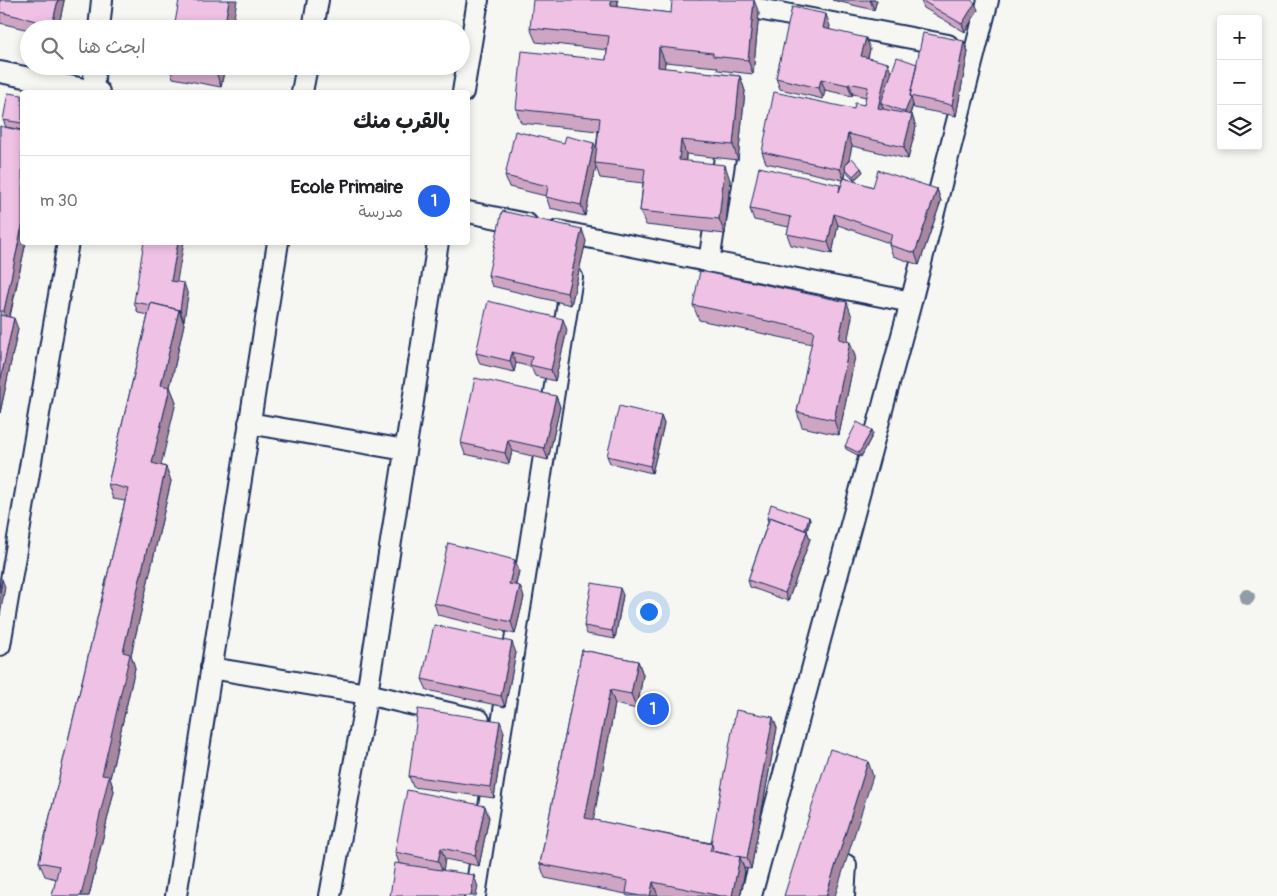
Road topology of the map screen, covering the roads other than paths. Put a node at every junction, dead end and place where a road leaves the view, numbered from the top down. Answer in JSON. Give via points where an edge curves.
{"nodes":[{"id":1,"x":102,"y":0,"type":"edge"},
{"id":2,"x":318,"y":0,"type":"edge"},
{"id":3,"x":478,"y":0,"type":"edge"},
{"id":4,"x":711,"y":0,"type":"edge"},
{"id":5,"x":988,"y":0,"type":"edge"},
{"id":6,"x":748,"y":11,"type":"edge"},
{"id":7,"x":100,"y":20,"type":"edge"},
{"id":8,"x":315,"y":20,"type":"edge"},
{"id":9,"x":470,"y":49,"type":"edge"},
{"id":10,"x":974,"y":50,"type":"junction"},
{"id":11,"x":0,"y":72,"type":"edge"},
{"id":12,"x":95,"y":75,"type":"edge"},
{"id":13,"x":305,"y":75,"type":"edge"},
{"id":14,"x":466,"y":75,"type":"edge"},
{"id":15,"x":86,"y":90,"type":"edge"},
{"id":16,"x":95,"y":90,"type":"edge"},
{"id":17,"x":302,"y":90,"type":"edge"},
{"id":18,"x":463,"y":90,"type":"edge"},
{"id":19,"x":732,"y":115,"type":"edge"},
{"id":20,"x":470,"y":212,"type":"edge"},
{"id":21,"x":578,"y":235,"type":"junction"},
{"id":22,"x":67,"y":245,"type":"edge"},
{"id":23,"x":278,"y":245,"type":"edge"},
{"id":24,"x":438,"y":245,"type":"edge"},
{"id":25,"x":709,"y":262,"type":"junction"},
{"id":26,"x":912,"y":302,"type":"junction"},
{"id":27,"x":249,"y":423,"type":"junction"},
{"id":28,"x":405,"y":450,"type":"junction"},
{"id":29,"x":7,"y":563,"type":"edge"},
{"id":30,"x":0,"y":645,"type":"edge"},
{"id":31,"x":212,"y":668,"type":"junction"},
{"id":32,"x":367,"y":694,"type":"junction"},
{"id":33,"x":502,"y":726,"type":"junction"},
{"id":34,"x":846,"y":865,"type":"dead end"},
{"id":35,"x":176,"y":896,"type":"edge"},
{"id":36,"x":330,"y":896,"type":"edge"},
{"id":37,"x":475,"y":896,"type":"edge"},
{"id":38,"x":751,"y":896,"type":"edge"},
{"id":39,"x":844,"y":896,"type":"edge"}],
"edges":[{"from":1,"to":7,"type":"street"},
{"from":2,"to":8,"type":"street"},
{"from":3,"to":9,"type":"street"},
{"from":4,"to":6,"type":"street"},
{"from":5,"to":10,"type":"street"},
{"from":6,"to":10,"type":"street"},
{"from":10,"to":26,"type":"street"},
{"from":11,"to":15,"type":"street"},
{"from":12,"to":16,"type":"street"},
{"from":13,"to":17,"type":"street"},
{"from":14,"to":18,"type":"street"},
{"from":19,"to":25,"type":"street"},
{"from":20,"to":21,"type":"street"},
{"from":21,"to":25,"type":"street"},
{"from":21,"to":33,"type":"street"},
{"from":22,"to":29,"type":"street"},
{"from":23,"to":27,"type":"street"},
{"from":24,"to":28,"type":"street"},
{"from":25,"to":26,"type":"street"},
{"from":26,"to":38,"type":"street"},
{"from":27,"to":28,"type":"street"},
{"from":27,"to":31,"type":"street"},
{"from":28,"to":32,"type":"street"},
{"from":29,"to":30,"type":"street"},
{"from":31,"to":32,"type":"street"},
{"from":31,"to":35,"type":"street"},
{"from":32,"to":33,"type":"street"},
{"from":32,"to":36,"type":"street"},
{"from":33,"to":37,"type":"street"},
{"from":34,"to":39,"type":"street"}]}
